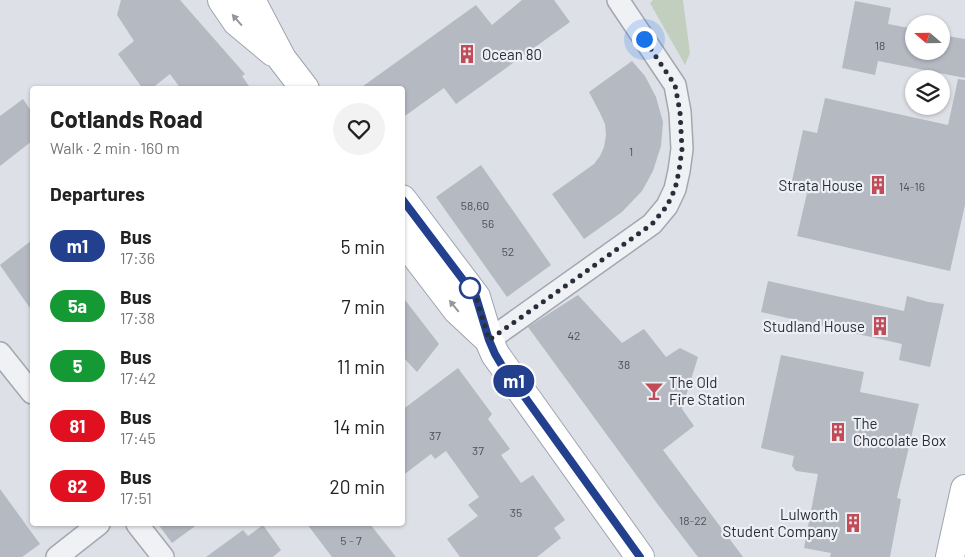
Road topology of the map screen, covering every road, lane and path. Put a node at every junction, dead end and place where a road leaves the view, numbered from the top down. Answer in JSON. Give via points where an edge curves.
{"nodes":[{"id":1,"x":222,"y":0,"type":"edge"},
{"id":2,"x":251,"y":0,"type":"edge"},
{"id":3,"x":625,"y":3,"type":"edge"},
{"id":4,"x":282,"y":59,"type":"junction"},
{"id":5,"x":303,"y":86,"type":"edge"},
{"id":6,"x":405,"y":203,"type":"edge"},
{"id":7,"x":405,"y":242,"type":"edge"},
{"id":8,"x":489,"y":340,"type":"junction"},
{"id":9,"x":0,"y":353,"type":"edge"},
{"id":10,"x":30,"y":390,"type":"edge"},
{"id":11,"x":965,"y":489,"type":"edge"},
{"id":12,"x":96,"y":526,"type":"edge"},
{"id":13,"x":139,"y":526,"type":"edge"},
{"id":14,"x":56,"y":557,"type":"edge"},
{"id":15,"x":163,"y":557,"type":"edge"},
{"id":16,"x":640,"y":557,"type":"edge"},
{"id":17,"x":950,"y":557,"type":"edge"}],
"edges":[{"from":4,"to":1,"type":"main road","one_way":true,"via":[[237,22]]},
{"from":2,"to":4,"type":"main road"},
{"from":3,"to":8,"type":"street","via":[[675,85],[682,149],[675,189],[667,206],[652,224]]},
{"from":4,"to":5,"type":"main road"},
{"from":6,"to":8,"type":"main road","via":[[476,297]]},
{"from":8,"to":7,"type":"main road","one_way":true,"via":[[457,310]]},
{"from":8,"to":16,"type":"main road","via":[[501,364]]},
{"from":9,"to":10,"type":"street"},
{"from":11,"to":17,"type":"main road"},
{"from":12,"to":14,"type":"street"},
{"from":13,"to":15,"type":"street"}]}
